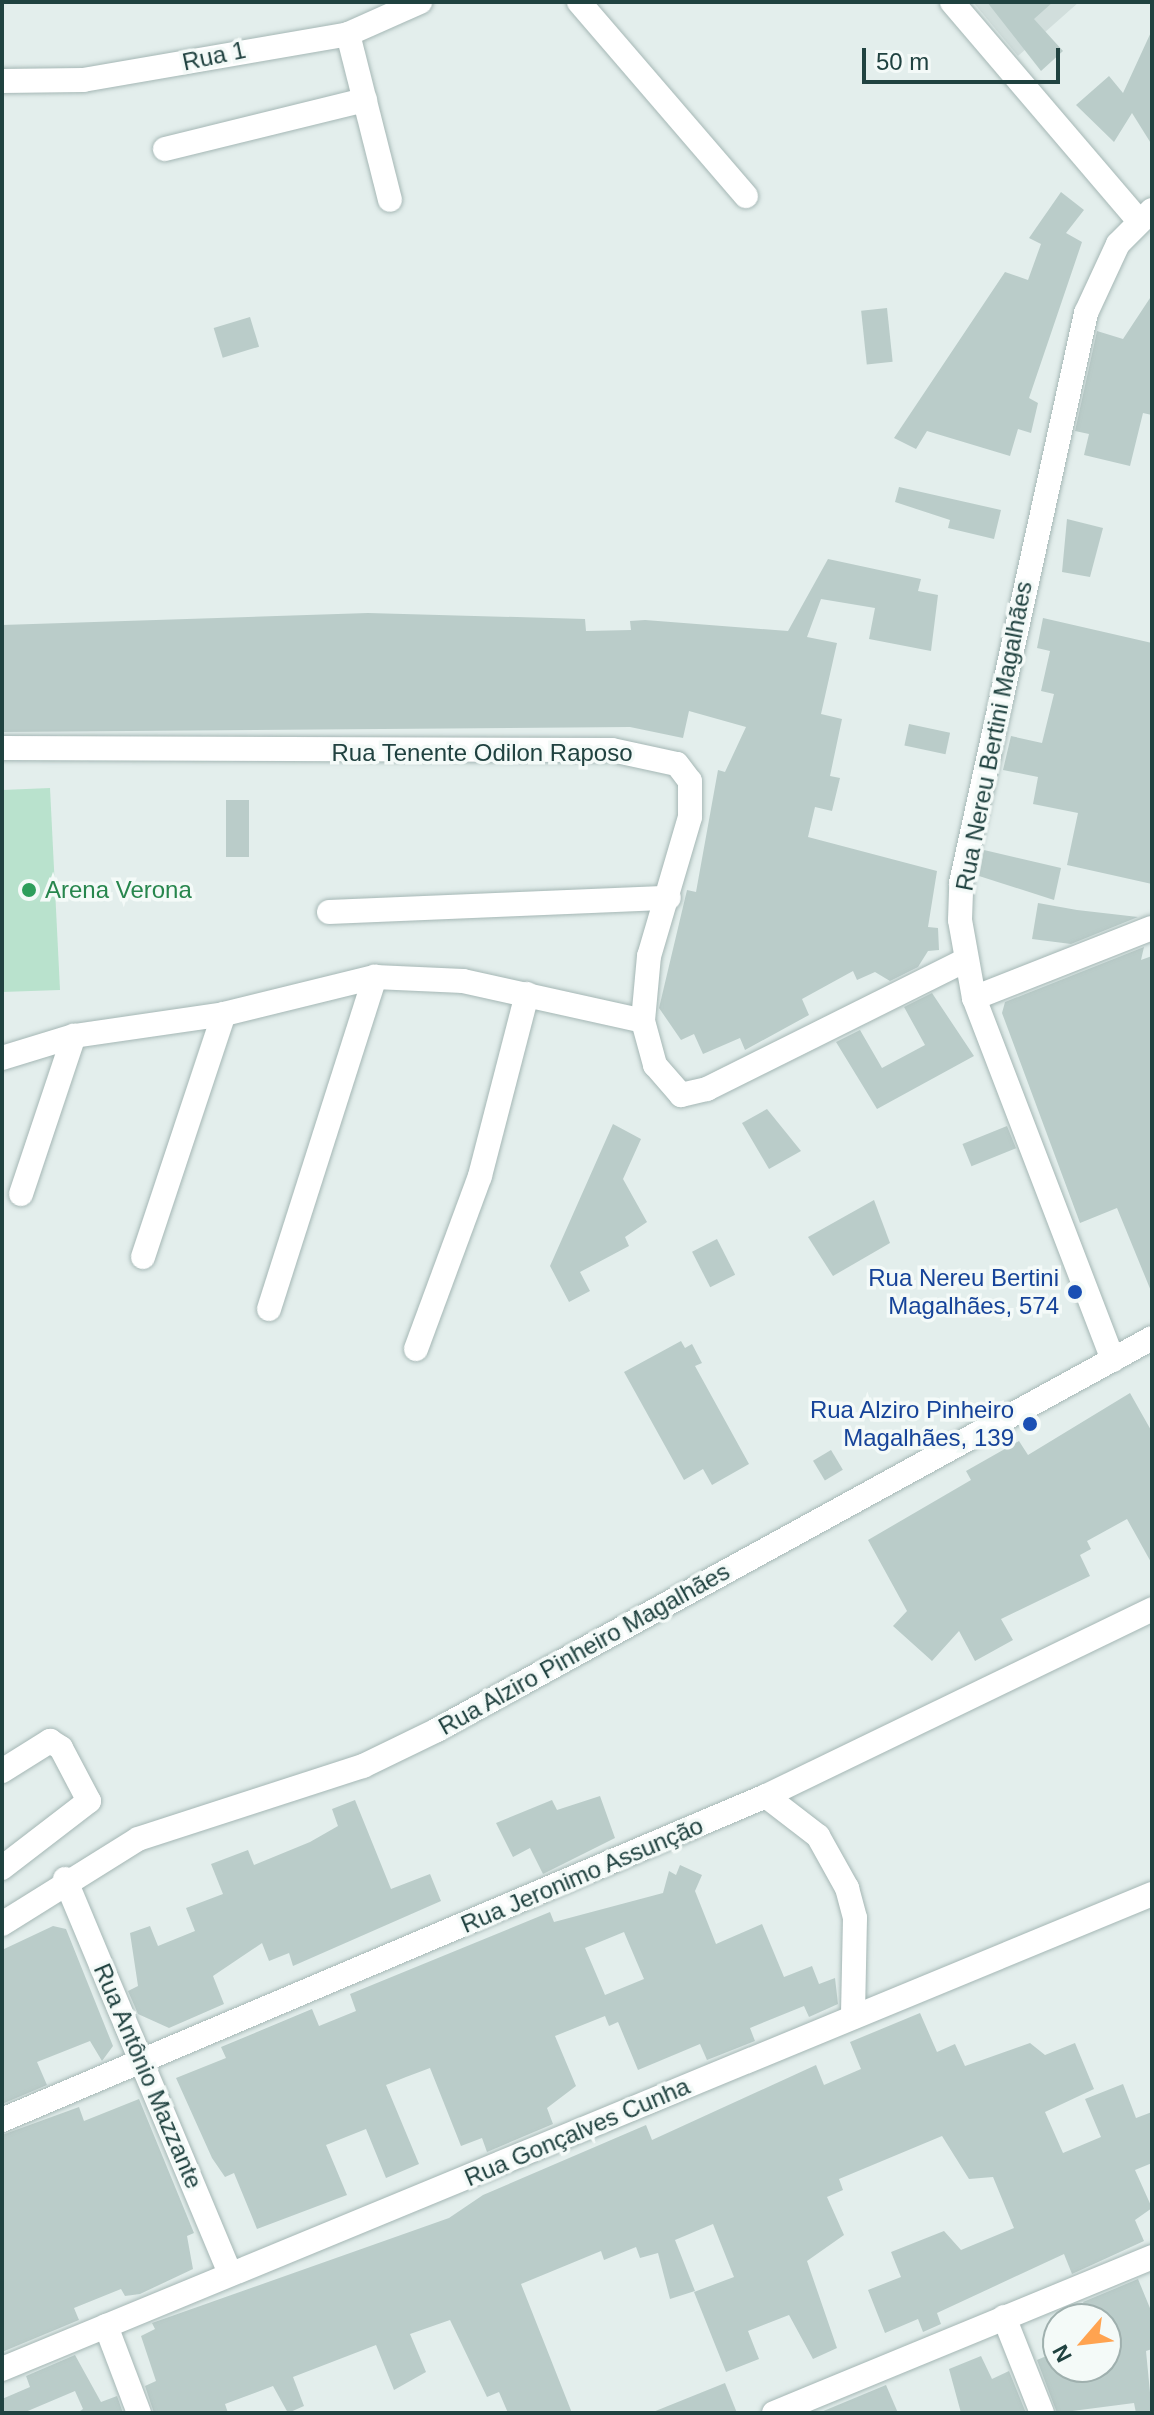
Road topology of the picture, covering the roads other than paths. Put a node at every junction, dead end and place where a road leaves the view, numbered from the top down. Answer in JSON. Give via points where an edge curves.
{"nodes":[{"id":1,"x":420,"y":2,"type":"edge"},
{"id":2,"x":579,"y":2,"type":"edge"},
{"id":3,"x":952,"y":2,"type":"edge"},
{"id":4,"x":348,"y":34,"type":"junction"},
{"id":5,"x":2,"y":81,"type":"edge"},
{"id":6,"x":365,"y":100,"type":"junction"},
{"id":7,"x":165,"y":149,"type":"dead end"},
{"id":8,"x":746,"y":196,"type":"dead end"},
{"id":9,"x":390,"y":200,"type":"dead end"},
{"id":10,"x":1145,"y":215,"type":"edge"},
{"id":11,"x":2,"y":748,"type":"edge"},
{"id":12,"x":669,"y":898,"type":"junction"},
{"id":13,"x":329,"y":912,"type":"dead end"},
{"id":14,"x":1152,"y":928,"type":"edge"},
{"id":15,"x":962,"y":962,"type":"junction"},
{"id":16,"x":375,"y":977,"type":"junction"},
{"id":17,"x":527,"y":994,"type":"junction"},
{"id":18,"x":974,"y":998,"type":"junction"},
{"id":19,"x":224,"y":1014,"type":"junction"},
{"id":20,"x":643,"y":1021,"type":"junction"},
{"id":21,"x":74,"y":1036,"type":"junction"},
{"id":22,"x":2,"y":1058,"type":"edge"},
{"id":23,"x":21,"y":1194,"type":"dead end"},
{"id":24,"x":143,"y":1257,"type":"dead end"},
{"id":25,"x":269,"y":1309,"type":"dead end"},
{"id":26,"x":1149,"y":1345,"type":"edge"},
{"id":27,"x":416,"y":1349,"type":"dead end"},
{"id":28,"x":1113,"y":1360,"type":"junction"},
{"id":29,"x":1152,"y":1609,"type":"edge"},
{"id":30,"x":2,"y":1771,"type":"edge"},
{"id":31,"x":766,"y":1796,"type":"junction"},
{"id":32,"x":2,"y":1868,"type":"edge"},
{"id":33,"x":65,"y":1879,"type":"junction"},
{"id":34,"x":1152,"y":1894,"type":"edge"},
{"id":35,"x":2,"y":1924,"type":"edge"},
{"id":36,"x":853,"y":2017,"type":"junction"},
{"id":37,"x":143,"y":2060,"type":"junction"},
{"id":38,"x":2,"y":2120,"type":"edge"},
{"id":39,"x":1152,"y":2257,"type":"edge"},
{"id":40,"x":230,"y":2274,"type":"junction"},
{"id":41,"x":1004,"y":2317,"type":"junction"},
{"id":42,"x":106,"y":2326,"type":"junction"},
{"id":43,"x":2,"y":2369,"type":"edge"},
{"id":44,"x":139,"y":2413,"type":"edge"},
{"id":45,"x":774,"y":2413,"type":"edge"},
{"id":46,"x":1042,"y":2413,"type":"edge"}],
"edges":[{"from":1,"to":4,"type":"street","name":"Rua 1"},
{"from":2,"to":8,"type":"street"},
{"from":3,"to":10,"type":"street"},
{"from":4,"to":5,"type":"street","name":"Rua 1","via":[[83,80]]},
{"from":4,"to":6,"type":"street"},
{"from":6,"to":7,"type":"street"},
{"from":6,"to":9,"type":"street"},
{"from":10,"to":15,"type":"street","name":"Rua Nereu Bertini Magalhães","via":[[1103,270],[1065,390],[961,883]]},
{"from":11,"to":12,"type":"street","name":"Rua Tenente Odilon Raposo","via":[[649,753],[677,764],[693,794]]},
{"from":12,"to":13,"type":"street"},
{"from":12,"to":20,"type":"street","name":"Rua Tenente Odilon Raposo","via":[[649,956]]},
{"from":14,"to":18,"type":"street"},
{"from":15,"to":18,"type":"street","name":"Rua Nereu Bertini Magalhães"},
{"from":15,"to":20,"type":"street","name":"Rua Tenente Odilon Raposo","via":[[694,1094],[665,1084]]},
{"from":16,"to":17,"type":"street","via":[[463,981]]},
{"from":16,"to":19,"type":"street"},
{"from":16,"to":25,"type":"street"},
{"from":17,"to":20,"type":"street"},
{"from":17,"to":27,"type":"street","via":[[480,1176]]},
{"from":18,"to":28,"type":"street","name":"Rua Nereu Bertini Magalhães"},
{"from":19,"to":21,"type":"street"},
{"from":19,"to":24,"type":"street"},
{"from":21,"to":22,"type":"street"},
{"from":21,"to":23,"type":"street"},
{"from":26,"to":28,"type":"street","name":"Rua Alziro Pinheiro Magalhães"},
{"from":28,"to":33,"type":"street","name":"Rua Alziro Pinheiro Magalhães","via":[[437,1730],[349,1771],[138,1839]]},
{"from":29,"to":31,"type":"street","name":"Rua Jeronimo Assunção"},
{"from":30,"to":32,"type":"street","via":[[50,1741],[61,1748],[89,1801]]},
{"from":31,"to":36,"type":"street","via":[[818,1836],[847,1888],[855,1918]]},
{"from":31,"to":37,"type":"street","name":"Rua Jeronimo Assunção"},
{"from":33,"to":35,"type":"street","name":"Rua Alziro Pinheiro Magalhães"},
{"from":33,"to":37,"type":"street","name":"Rua Antônio Mazzante"},
{"from":34,"to":36,"type":"street","name":"Rua Gonçalves Cunha"},
{"from":36,"to":40,"type":"street","name":"Rua Gonçalves Cunha"},
{"from":37,"to":38,"type":"street","name":"Rua Jeronimo Assunção"},
{"from":37,"to":40,"type":"street","name":"Rua Antônio Mazzante"},
{"from":39,"to":41,"type":"street"},
{"from":40,"to":42,"type":"street","name":"Rua Gonçalves Cunha"},
{"from":41,"to":45,"type":"street"},
{"from":41,"to":46,"type":"street"},
{"from":42,"to":43,"type":"street","name":"Rua Gonçalves Cunha"},
{"from":42,"to":44,"type":"street"}]}
